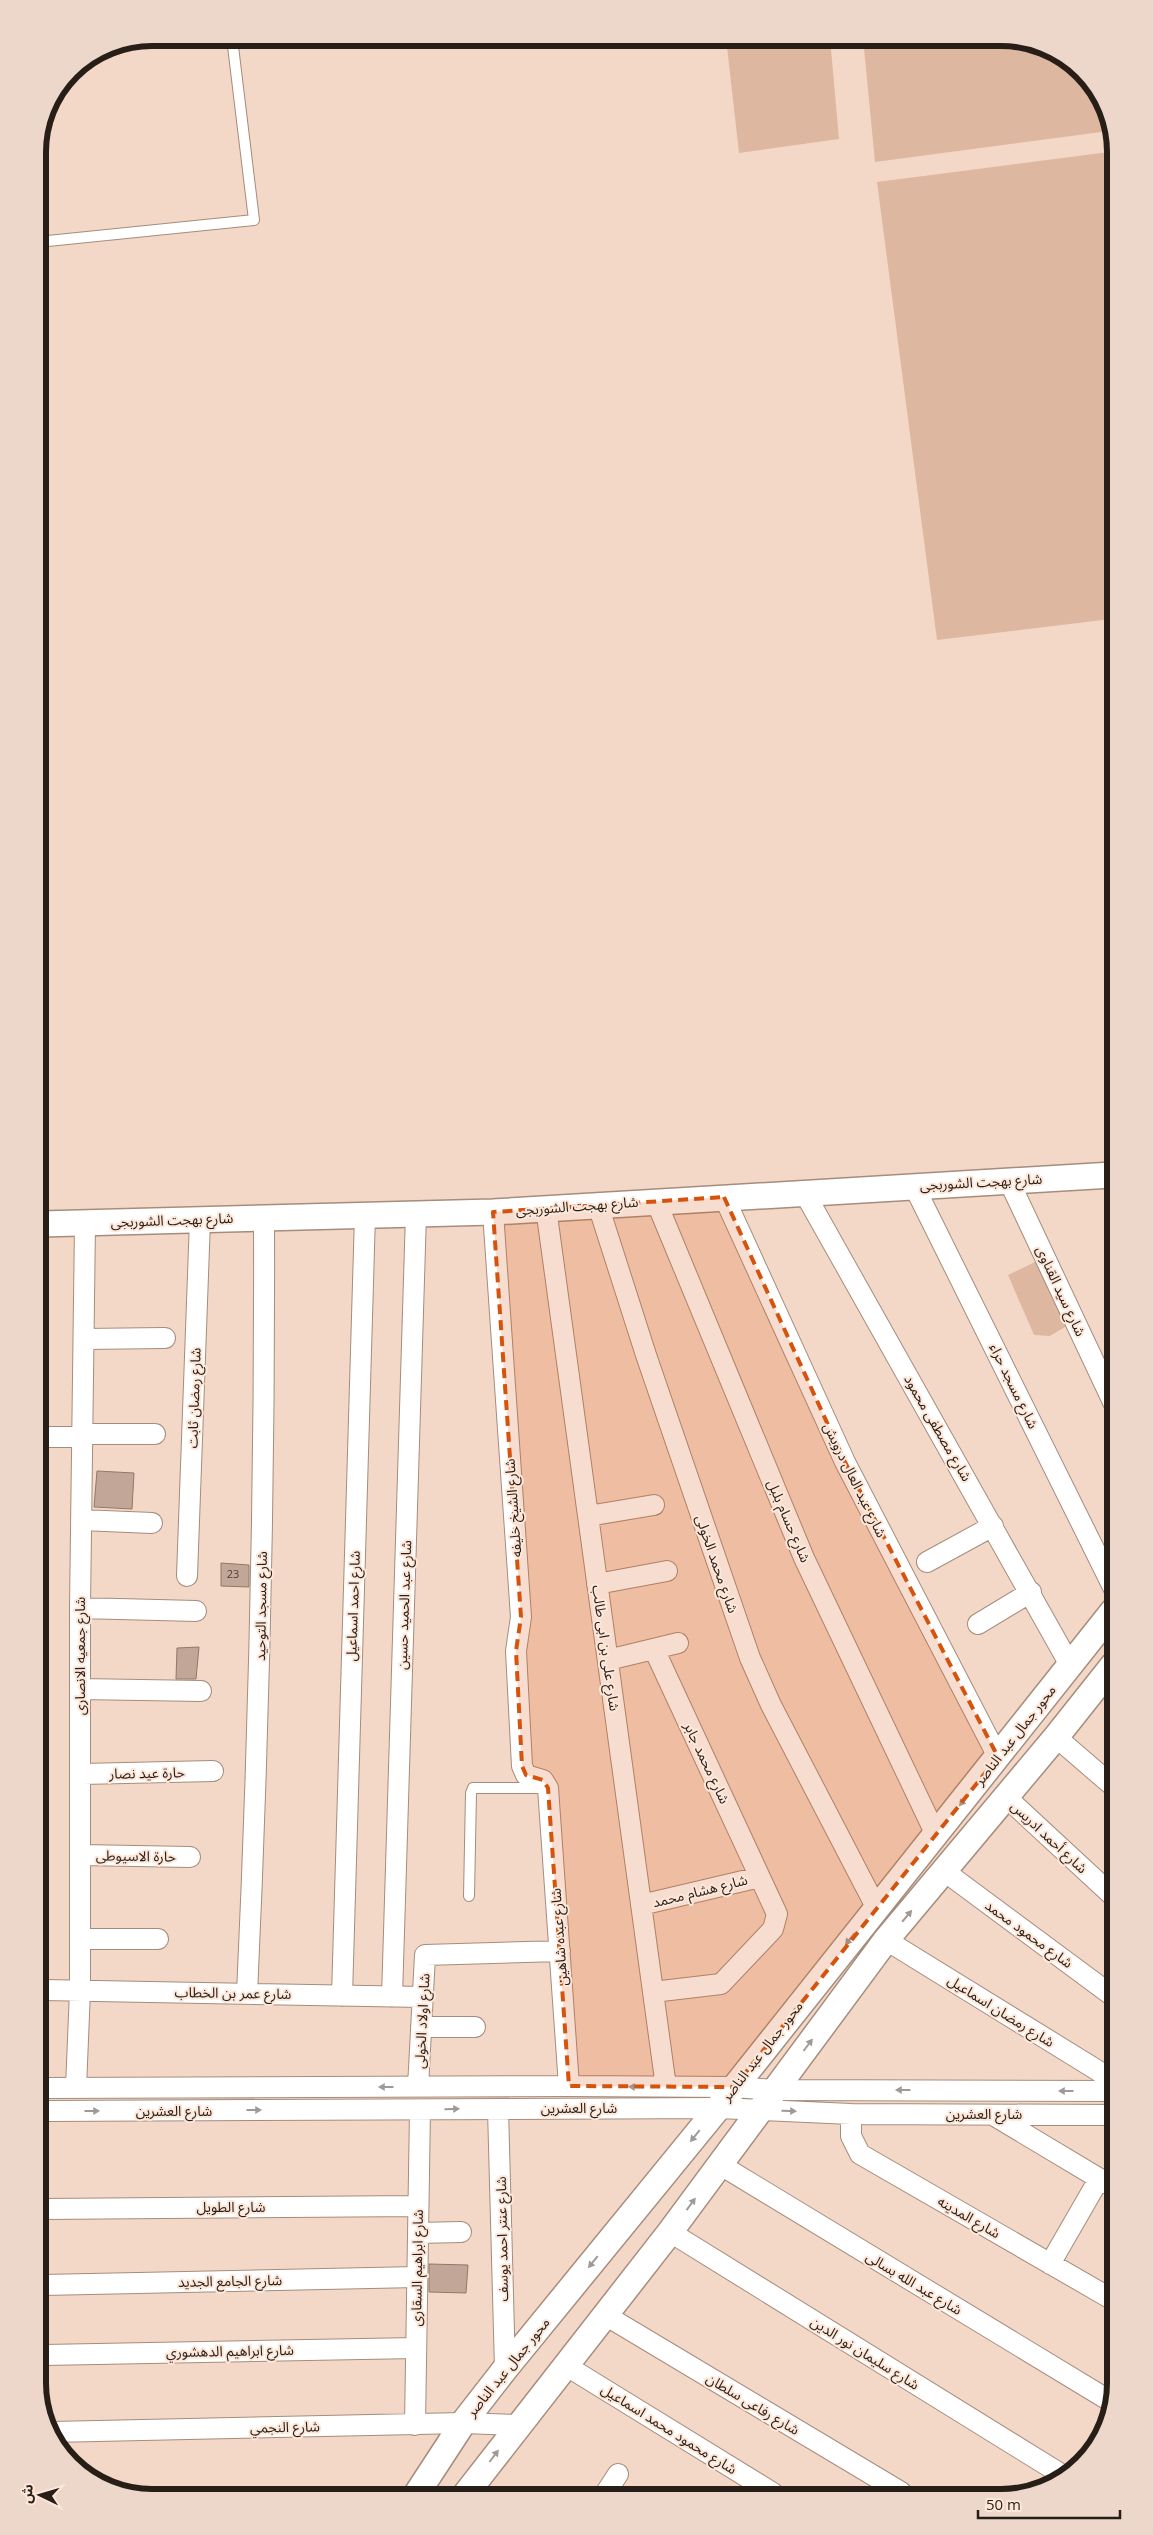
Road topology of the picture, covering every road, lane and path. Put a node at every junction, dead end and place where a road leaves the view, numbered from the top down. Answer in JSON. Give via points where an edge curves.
{"nodes":[{"id":1,"x":233,"y":46,"type":"edge"},
{"id":2,"x":46,"y":241,"type":"edge"},
{"id":3,"x":1107,"y":1175,"type":"edge"},
{"id":4,"x":1009,"y":1181,"type":"junction"},
{"id":5,"x":914,"y":1186,"type":"junction"},
{"id":6,"x":804,"y":1192,"type":"junction"},
{"id":7,"x":724,"y":1197,"type":"junction"},
{"id":8,"x":656,"y":1201,"type":"junction"},
{"id":9,"x":598,"y":1205,"type":"junction"},
{"id":10,"x":546,"y":1208,"type":"junction"},
{"id":11,"x":493,"y":1212,"type":"junction"},
{"id":12,"x":416,"y":1214,"type":"junction"},
{"id":13,"x":365,"y":1215,"type":"junction"},
{"id":14,"x":264,"y":1218,"type":"junction"},
{"id":15,"x":200,"y":1220,"type":"junction"},
{"id":16,"x":85,"y":1223,"type":"junction"},
{"id":17,"x":46,"y":1224,"type":"edge"},
{"id":18,"x":165,"y":1338,"type":"dead end"},
{"id":19,"x":84,"y":1339,"type":"junction"},
{"id":20,"x":1107,"y":1389,"type":"edge"},
{"id":21,"x":155,"y":1434,"type":"dead end"},
{"id":22,"x":82,"y":1436,"type":"junction"},
{"id":23,"x":46,"y":1437,"type":"edge"},
{"id":24,"x":654,"y":1505,"type":"dead end"},
{"id":25,"x":588,"y":1516,"type":"junction"},
{"id":26,"x":81,"y":1520,"type":"junction"},
{"id":27,"x":152,"y":1523,"type":"dead end"},
{"id":28,"x":993,"y":1526,"type":"junction"},
{"id":29,"x":927,"y":1562,"type":"dead end"},
{"id":30,"x":667,"y":1571,"type":"dead end"},
{"id":31,"x":1107,"y":1575,"type":"edge"},
{"id":32,"x":188,"y":1576,"type":"dead end"},
{"id":33,"x":597,"y":1584,"type":"junction"},
{"id":34,"x":1031,"y":1592,"type":"junction"},
{"id":35,"x":80,"y":1608,"type":"junction"},
{"id":36,"x":196,"y":1611,"type":"dead end"},
{"id":37,"x":1107,"y":1619,"type":"edge"},
{"id":38,"x":978,"y":1624,"type":"dead end"},
{"id":39,"x":678,"y":1643,"type":"dead end"},
{"id":40,"x":654,"y":1649,"type":"junction"},
{"id":41,"x":608,"y":1660,"type":"junction"},
{"id":42,"x":1070,"y":1665,"type":"junction"},
{"id":43,"x":1107,"y":1677,"type":"edge"},
{"id":44,"x":80,"y":1690,"type":"junction"},
{"id":45,"x":201,"y":1691,"type":"dead end"},
{"id":46,"x":1056,"y":1737,"type":"junction"},
{"id":47,"x":998,"y":1757,"type":"junction"},
{"id":48,"x":213,"y":1771,"type":"dead end"},
{"id":49,"x":82,"y":1774,"type":"junction"},
{"id":50,"x":1107,"y":1781,"type":"edge"},
{"id":51,"x":548,"y":1788,"type":"junction"},
{"id":52,"x":1006,"y":1797,"type":"junction"},
{"id":53,"x":936,"y":1835,"type":"junction"},
{"id":54,"x":81,"y":1856,"type":"junction"},
{"id":55,"x":190,"y":1857,"type":"dead end"},
{"id":56,"x":944,"y":1871,"type":"junction"},
{"id":57,"x":760,"y":1877,"type":"junction"},
{"id":58,"x":1107,"y":1891,"type":"edge"},
{"id":59,"x":469,"y":1896,"type":"dead end"},
{"id":60,"x":641,"y":1905,"type":"junction"},
{"id":61,"x":876,"y":1907,"type":"junction"},
{"id":62,"x":80,"y":1938,"type":"junction"},
{"id":63,"x":158,"y":1939,"type":"dead end"},
{"id":64,"x":886,"y":1940,"type":"junction"},
{"id":65,"x":560,"y":1951,"type":"junction"},
{"id":66,"x":46,"y":1990,"type":"edge"},
{"id":67,"x":80,"y":1990,"type":"junction"},
{"id":68,"x":1107,"y":1991,"type":"edge"},
{"id":69,"x":653,"y":1992,"type":"junction"},
{"id":70,"x":247,"y":1994,"type":"junction"},
{"id":71,"x":342,"y":1996,"type":"junction"},
{"id":72,"x":392,"y":1997,"type":"junction"},
{"id":73,"x":423,"y":1997,"type":"junction"},
{"id":74,"x":421,"y":2027,"type":"junction"},
{"id":75,"x":475,"y":2027,"type":"dead end"},
{"id":76,"x":1107,"y":2078,"type":"edge"},
{"id":77,"x":569,"y":2086,"type":"junction"},
{"id":78,"x":418,"y":2087,"type":"junction"},
{"id":79,"x":666,"y":2087,"type":"junction"},
{"id":80,"x":734,"y":2087,"type":"junction"},
{"id":81,"x":46,"y":2088,"type":"edge"},
{"id":82,"x":76,"y":2088,"type":"junction"},
{"id":83,"x":774,"y":2090,"type":"junction"},
{"id":84,"x":1107,"y":2091,"type":"edge"},
{"id":85,"x":718,"y":2108,"type":"junction"},
{"id":86,"x":498,"y":2109,"type":"junction"},
{"id":87,"x":420,"y":2110,"type":"junction"},
{"id":88,"x":760,"y":2110,"type":"junction"},
{"id":89,"x":46,"y":2111,"type":"edge"},
{"id":90,"x":851,"y":2114,"type":"junction"},
{"id":91,"x":993,"y":2115,"type":"junction"},
{"id":92,"x":1107,"y":2115,"type":"edge"},
{"id":93,"x":719,"y":2164,"type":"junction"},
{"id":94,"x":1107,"y":2184,"type":"edge"},
{"id":95,"x":418,"y":2206,"type":"junction"},
{"id":96,"x":46,"y":2208,"type":"edge"},
{"id":97,"x":461,"y":2232,"type":"dead end"},
{"id":98,"x":670,"y":2232,"type":"junction"},
{"id":99,"x":418,"y":2233,"type":"junction"},
{"id":100,"x":1050,"y":2264,"type":"junction"},
{"id":101,"x":417,"y":2277,"type":"junction"},
{"id":102,"x":46,"y":2285,"type":"edge"},
{"id":103,"x":1107,"y":2296,"type":"edge"},
{"id":104,"x":605,"y":2315,"type":"junction"},
{"id":105,"x":416,"y":2348,"type":"junction"},
{"id":106,"x":46,"y":2355,"type":"edge"},
{"id":107,"x":565,"y":2364,"type":"junction"},
{"id":108,"x":505,"y":2369,"type":"junction"},
{"id":109,"x":1106,"y":2398,"type":"edge"},
{"id":110,"x":463,"y":2423,"type":"junction"},
{"id":111,"x":518,"y":2424,"type":"junction"},
{"id":112,"x":414,"y":2425,"type":"junction"},
{"id":113,"x":58,"y":2432,"type":"edge"},
{"id":114,"x":1058,"y":2472,"type":"edge"},
{"id":115,"x":618,"y":2474,"type":"dead end"},
{"id":116,"x":420,"y":2489,"type":"edge"},
{"id":117,"x":474,"y":2489,"type":"edge"},
{"id":118,"x":608,"y":2489,"type":"edge"},
{"id":119,"x":767,"y":2489,"type":"edge"},
{"id":120,"x":896,"y":2489,"type":"edge"}],
"edges":[{"from":1,"to":2,"type":"lane","via":[[254,220]]},
{"from":3,"to":4,"type":"street","name":"شارع بهجت الشوربجى"},
{"from":4,"to":5,"type":"street","name":"شارع بهجت الشوربجى"},
{"from":4,"to":20,"type":"street","name":"شارع سيد القناوى"},
{"from":5,"to":6,"type":"street","name":"شارع بهجت الشوربجى"},
{"from":5,"to":31,"type":"street","name":"شارع مسجد حراء"},
{"from":6,"to":7,"type":"street","name":"شارع بهجت الشوربجى"},
{"from":6,"to":28,"type":"street","name":"شارع مصطفى محمود"},
{"from":7,"to":8,"type":"street","name":"شارع بهجت الشوربجى"},
{"from":7,"to":47,"type":"street","name":"شارع عبد العال درويش","via":[[845,1462]]},
{"from":8,"to":9,"type":"street","name":"شارع بهجت الشوربجى"},
{"from":8,"to":53,"type":"street","name":"شارع حسام بلبل","via":[[804,1558]]},
{"from":9,"to":10,"type":"street","name":"شارع بهجت الشوربجى"},
{"from":9,"to":61,"type":"street","name":"شارع محمد الخولى","via":[[750,1658]]},
{"from":10,"to":11,"type":"street","name":"شارع بهجت الشوربجى"},
{"from":10,"to":25,"type":"street","name":"شارع على بن ابى طالب"},
{"from":11,"to":12,"type":"street","name":"شارع بهجت الشوربجى"},
{"from":11,"to":51,"type":"street","name":"شارع الشيخ خليفه","via":[[521,1617],[516,1651],[522,1766],[526,1775],[543,1780]]},
{"from":12,"to":13,"type":"street","name":"شارع بهجت الشوربجى"},
{"from":12,"to":72,"type":"street","name":"شارع عبد الحميد حسين"},
{"from":13,"to":14,"type":"street","name":"شارع بهجت الشوربجى"},
{"from":13,"to":71,"type":"street","name":"شارع احمد اسماعيل"},
{"from":14,"to":15,"type":"street","name":"شارع بهجت الشوربجى"},
{"from":14,"to":70,"type":"street","name":"شارع مسجد التوحيد","via":[[258,1753]]},
{"from":15,"to":16,"type":"street","name":"شارع بهجت الشوربجى"},
{"from":15,"to":32,"type":"street","name":"شارع رمضان ثابت"},
{"from":16,"to":17,"type":"street","name":"شارع بهجت الشوربجى"},
{"from":16,"to":19,"type":"street","name":"شارع جمعيه الانصارى"},
{"from":18,"to":19,"type":"street"},
{"from":19,"to":22,"type":"street","name":"شارع جمعيه الانصارى"},
{"from":21,"to":22,"type":"street"},
{"from":22,"to":23,"type":"street"},
{"from":22,"to":26,"type":"street","name":"شارع جمعيه الانصارى"},
{"from":24,"to":25,"type":"street"},
{"from":25,"to":33,"type":"street","name":"شارع على بن ابى طالب"},
{"from":26,"to":27,"type":"street"},
{"from":26,"to":35,"type":"street","name":"شارع جمعيه الانصارى"},
{"from":28,"to":29,"type":"street"},
{"from":28,"to":34,"type":"street","name":"شارع مصطفى محمود"},
{"from":30,"to":33,"type":"street"},
{"from":33,"to":41,"type":"street","name":"شارع على بن ابى طالب"},
{"from":34,"to":38,"type":"street"},
{"from":34,"to":42,"type":"street","name":"شارع مصطفى محمود"},
{"from":35,"to":36,"type":"street"},
{"from":35,"to":44,"type":"street","name":"شارع جمعيه الانصارى"},
{"from":37,"to":42,"type":"street","name":"محور جمال عبد الناصر"},
{"from":39,"to":40,"type":"street"},
{"from":40,"to":41,"type":"street"},
{"from":40,"to":57,"type":"street","name":"شارع محمد جابر"},
{"from":41,"to":60,"type":"street","name":"شارع على بن ابى طالب"},
{"from":42,"to":47,"type":"street","name":"محور جمال عبد الناصر"},
{"from":43,"to":46,"type":"street"},
{"from":44,"to":45,"type":"street"},
{"from":44,"to":49,"type":"street","name":"شارع جمعيه الانصارى"},
{"from":46,"to":50,"type":"street"},
{"from":46,"to":52,"type":"street"},
{"from":47,"to":53,"type":"street","name":"محور جمال عبد الناصر","one_way":true},
{"from":48,"to":49,"type":"street","name":"حارة عيد نصار"},
{"from":49,"to":54,"type":"street","name":"شارع جمعيه الانصارى"},
{"from":51,"to":59,"type":"lane","via":[[473,1788]]},
{"from":51,"to":65,"type":"street","name":"شارع عبده شاهين"},
{"from":52,"to":56,"type":"street"},
{"from":52,"to":58,"type":"street","name":"شارع أحمد ادريس"},
{"from":53,"to":61,"type":"street","name":"محور جمال عبد الناصر"},
{"from":54,"to":55,"type":"street","name":"حارة الاسيوطى"},
{"from":54,"to":62,"type":"street","name":"شارع جمعيه الانصارى"},
{"from":64,"to":56,"type":"street","one_way":true},
{"from":56,"to":68,"type":"street","name":"شارع محمود محمد"},
{"from":57,"to":60,"type":"street","name":"شارع هشام محمد"},
{"from":57,"to":69,"type":"street","name":"شارع محمد جابر","via":[[777,1914],[773,1929],[721,1984]]},
{"from":60,"to":69,"type":"street","name":"شارع على بن ابى طالب"},
{"from":61,"to":80,"type":"street","name":"محور جمال عبد الناصر","one_way":true},
{"from":62,"to":63,"type":"street"},
{"from":62,"to":67,"type":"street","name":"شارع جمعيه الانصارى"},
{"from":64,"to":76,"type":"street","name":"شارع رمضان اسماعيل"},
{"from":83,"to":64,"type":"street","one_way":true},
{"from":65,"to":73,"type":"street","name":"شارع اولاد الخولى","via":[[425,1955]]},
{"from":65,"to":77,"type":"street","name":"شارع عبده شاهين"},
{"from":66,"to":67,"type":"street","name":"شارع عمر بن الخطاب"},
{"from":67,"to":70,"type":"street","name":"شارع عمر بن الخطاب"},
{"from":67,"to":82,"type":"street","name":"شارع جمعيه الانصارى"},
{"from":69,"to":79,"type":"street","name":"شارع على بن ابى طالب"},
{"from":70,"to":71,"type":"street","name":"شارع عمر بن الخطاب"},
{"from":71,"to":72,"type":"street","name":"شارع عمر بن الخطاب"},
{"from":72,"to":73,"type":"street","name":"شارع عمر بن الخطاب"},
{"from":73,"to":74,"type":"street","name":"شارع اولاد الخولى"},
{"from":74,"to":75,"type":"street"},
{"from":74,"to":78,"type":"street","name":"شارع اولاد الخولى"},
{"from":77,"to":78,"type":"street","name":"شارع العشرين"},
{"from":79,"to":77,"type":"street","name":"شارع العشرين","one_way":true},
{"from":78,"to":82,"type":"street","name":"شارع العشرين","one_way":true},
{"from":79,"to":80,"type":"street","name":"شارع العشرين"},
{"from":80,"to":83,"type":"street","name":"شارع العشرين"},
{"from":80,"to":85,"type":"street","name":"محور جمال عبد الناصر"},
{"from":81,"to":82,"type":"street","name":"شارع العشرين"},
{"from":84,"to":83,"type":"street","name":"شارع العشرين","one_way":true},
{"from":83,"to":88,"type":"street"},
{"from":85,"to":86,"type":"street","name":"شارع العشرين"},
{"from":85,"to":88,"type":"street","name":"شارع العشرين"},
{"from":85,"to":108,"type":"street","name":"محور جمال عبد الناصر","one_way":true},
{"from":87,"to":86,"type":"street","name":"شارع العشرين","one_way":true},
{"from":86,"to":108,"type":"street","name":"شارع عنتر احمد يوسف"},
{"from":89,"to":87,"type":"street","name":"شارع العشرين","one_way":true},
{"from":87,"to":95,"type":"street","name":"شارع ابراهيم السقارى"},
{"from":88,"to":90,"type":"street","name":"شارع العشرين","one_way":true},
{"from":88,"to":93,"type":"street"},
{"from":90,"to":91,"type":"street","name":"شارع العشرين"},
{"from":90,"to":100,"type":"street","name":"شارع المدينه","via":[[852,2136],[860,2154]]},
{"from":91,"to":92,"type":"street","name":"شارع العشرين"},
{"from":91,"to":94,"type":"street"},
{"from":98,"to":93,"type":"street","one_way":true},
{"from":93,"to":109,"type":"street","name":"شارع عبد الله بسالى"},
{"from":94,"to":100,"type":"street"},
{"from":95,"to":96,"type":"street","name":"شارع الطويل"},
{"from":95,"to":99,"type":"street","name":"شارع ابراهيم السقارى"},
{"from":97,"to":99,"type":"street"},
{"from":98,"to":104,"type":"street"},
{"from":98,"to":114,"type":"street","name":"شارع سليمان نور الدين"},
{"from":99,"to":101,"type":"street","name":"شارع ابراهيم السقارى"},
{"from":100,"to":103,"type":"street","name":"شارع المدينه"},
{"from":101,"to":102,"type":"street","name":"شارع الجامع الجديد"},
{"from":101,"to":105,"type":"street","name":"شارع ابراهيم السقارى"},
{"from":104,"to":107,"type":"street"},
{"from":104,"to":120,"type":"street","name":"شارع رفاعى سلطان"},
{"from":105,"to":106,"type":"street","name":"شارع ابراهيم الدهشوري"},
{"from":105,"to":112,"type":"street","name":"شارع ابراهيم السقارى"},
{"from":107,"to":111,"type":"street"},
{"from":107,"to":119,"type":"street","name":"شارع محمود محمد اسماعيل"},
{"from":108,"to":110,"type":"street","name":"محور جمال عبد الناصر"},
{"from":110,"to":111,"type":"street","name":"شارع النجمي"},
{"from":110,"to":112,"type":"street","name":"شارع النجمي"},
{"from":110,"to":116,"type":"street","name":"محور جمال عبد الناصر"},
{"from":117,"to":111,"type":"street","one_way":true},
{"from":112,"to":113,"type":"street","name":"شارع النجمي"},
{"from":115,"to":118,"type":"street"}]}
